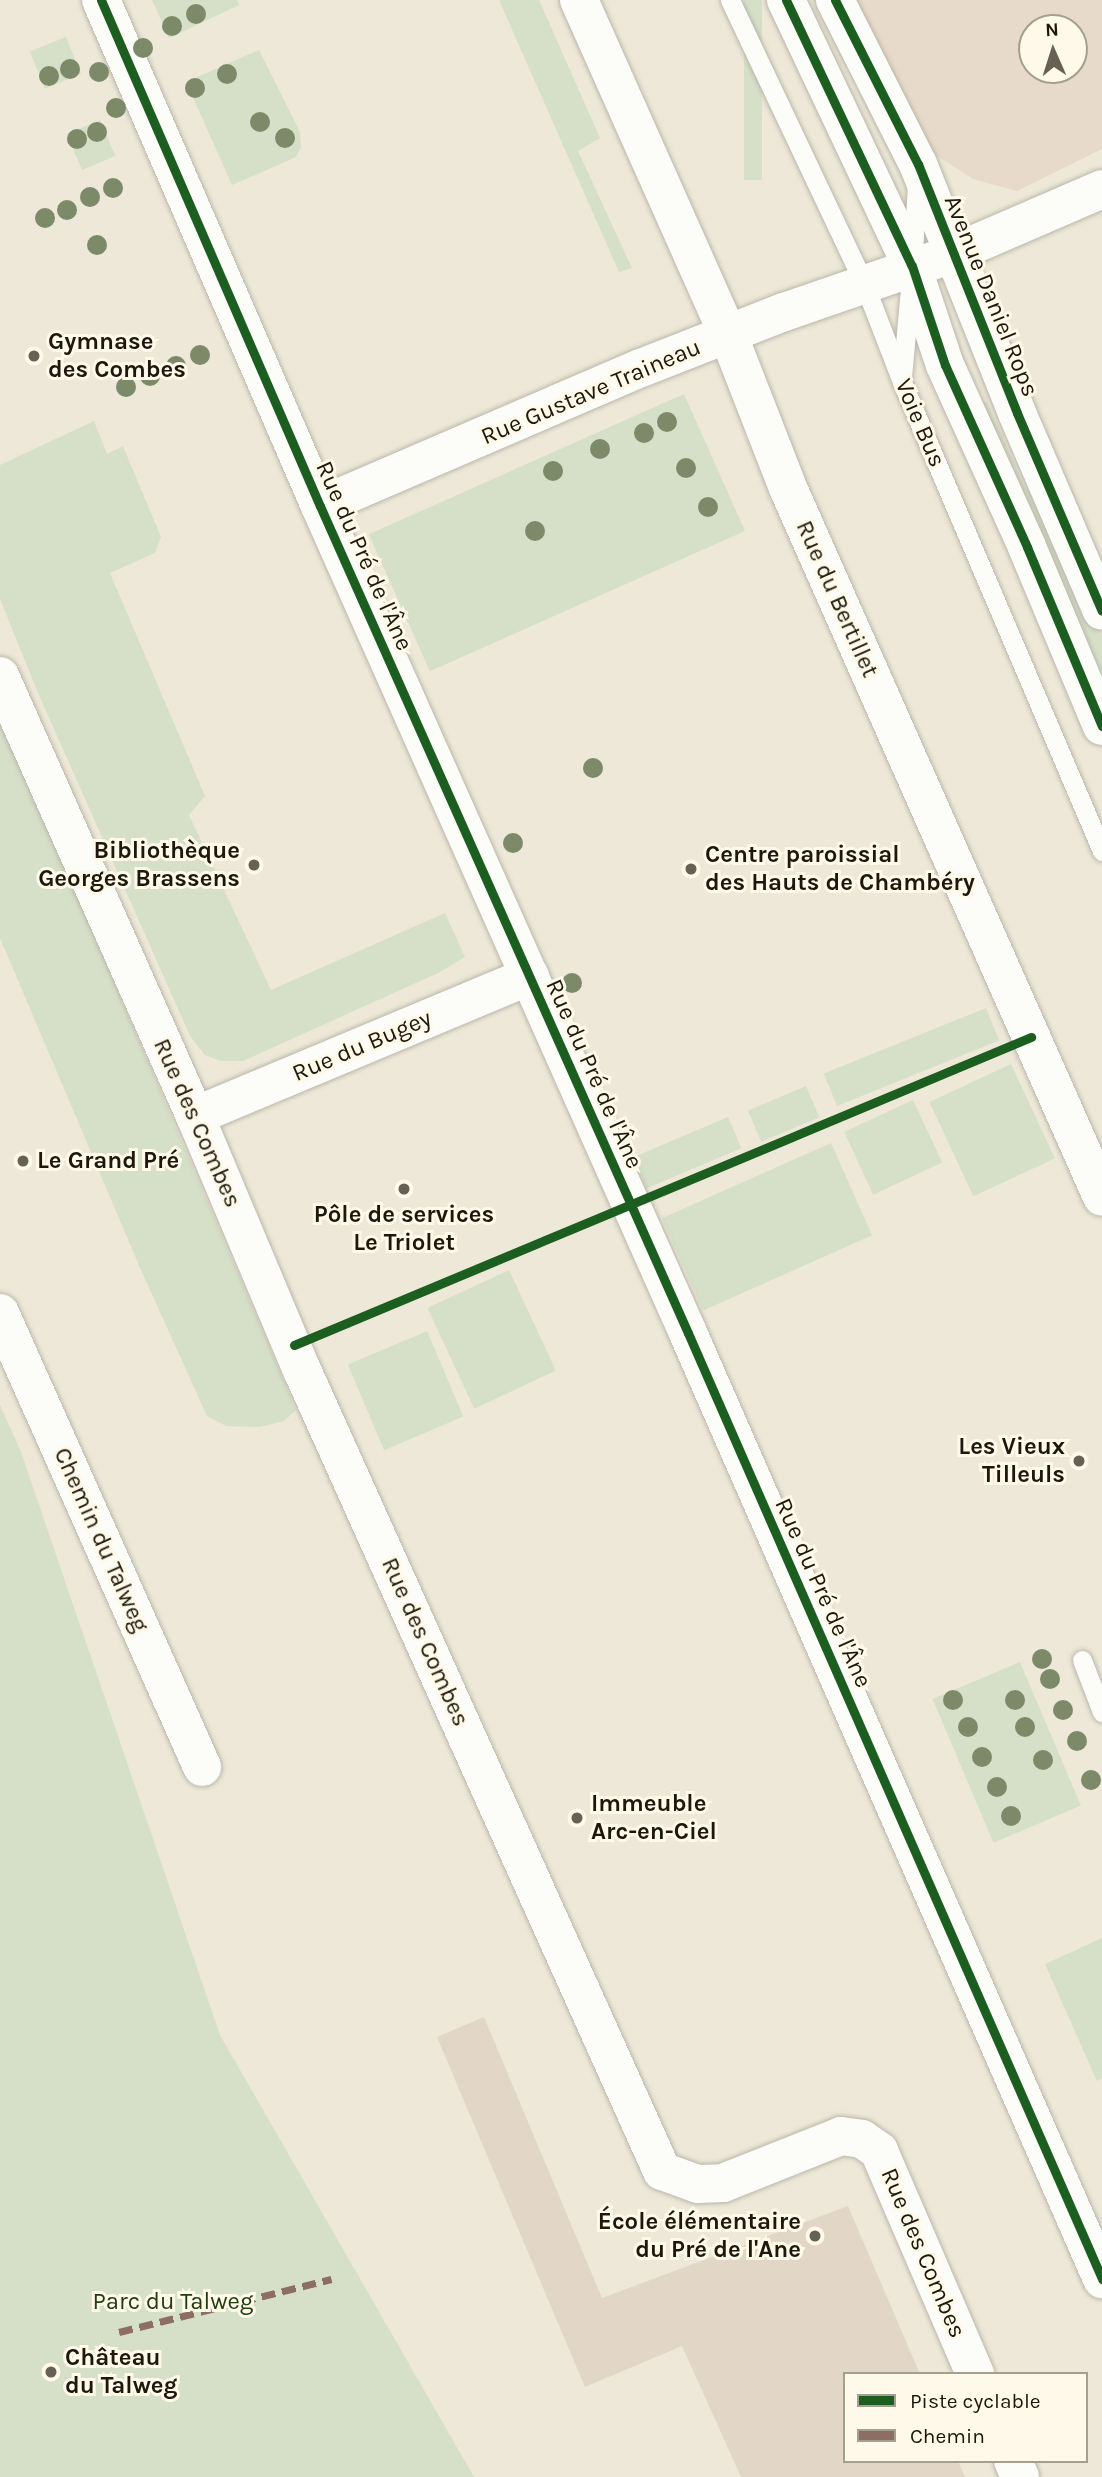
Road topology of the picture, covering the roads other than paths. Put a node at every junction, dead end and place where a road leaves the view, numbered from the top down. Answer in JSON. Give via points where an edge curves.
{"nodes":[{"id":1,"x":101,"y":0,"type":"edge"},
{"id":2,"x":579,"y":0,"type":"edge"},
{"id":3,"x":730,"y":0,"type":"edge"},
{"id":4,"x":786,"y":0,"type":"edge"},
{"id":5,"x":835,"y":0,"type":"edge"},
{"id":6,"x":918,"y":164,"type":"junction"},
{"id":7,"x":1102,"y":189,"type":"edge"},
{"id":8,"x":952,"y":254,"type":"junction"},
{"id":9,"x":912,"y":266,"type":"junction"},
{"id":10,"x":865,"y":286,"type":"junction"},
{"id":11,"x":728,"y":334,"type":"junction"},
{"id":12,"x":902,"y":382,"type":"junction"},
{"id":13,"x":320,"y":506,"type":"junction"},
{"id":14,"x":1102,"y":611,"type":"edge"},
{"id":15,"x":0,"y":676,"type":"edge"},
{"id":16,"x":1102,"y":726,"type":"edge"},
{"id":17,"x":1102,"y":851,"type":"edge"},
{"id":18,"x":530,"y":976,"type":"junction"},
{"id":19,"x":195,"y":1116,"type":"junction"},
{"id":20,"x":1102,"y":1196,"type":"edge"},
{"id":21,"x":0,"y":1313,"type":"edge"},
{"id":22,"x":1082,"y":1660,"type":"dead end"},
{"id":23,"x":1102,"y":1712,"type":"edge"},
{"id":24,"x":202,"y":1767,"type":"dead end"},
{"id":25,"x":1102,"y":2279,"type":"edge"},
{"id":26,"x":974,"y":2372,"type":"edge"}],
"edges":[{"from":1,"to":13,"type":"street","name":"Rue du Pré de l'Âne"},
{"from":2,"to":11,"type":"street","name":"Rue du Bertillet"},
{"from":3,"to":10,"type":"lane","name":"Voie Bus"},
{"from":4,"to":9,"type":"street"},
{"from":5,"to":6,"type":"street","name":"Avenue Daniel Rops"},
{"from":6,"to":8,"type":"street","name":"Avenue Daniel Rops"},
{"from":6,"to":9,"type":"lane"},
{"from":7,"to":8,"type":"street","name":"Rue Gustave Traineau"},
{"from":8,"to":9,"type":"street","name":"Rue Gustave Traineau"},
{"from":8,"to":14,"type":"street","name":"Avenue Daniel Rops"},
{"from":9,"to":10,"type":"street","name":"Rue Gustave Traineau"},
{"from":9,"to":12,"type":"lane"},
{"from":9,"to":16,"type":"street","via":[[944,365]]},
{"from":10,"to":11,"type":"street","name":"Rue Gustave Traineau"},
{"from":10,"to":12,"type":"lane","name":"Voie Bus"},
{"from":11,"to":13,"type":"street","name":"Rue Gustave Traineau"},
{"from":11,"to":20,"type":"street","name":"Rue du Bertillet","via":[[788,488]]},
{"from":12,"to":17,"type":"lane","name":"Voie Bus"},
{"from":13,"to":18,"type":"street","name":"Rue du Pré de l'Âne"},
{"from":15,"to":19,"type":"street","name":"Rue des Combes"},
{"from":18,"to":19,"type":"street","name":"Rue du Bugey"},
{"from":18,"to":25,"type":"street","name":"Rue du Pré de l'Âne"},
{"from":19,"to":26,"type":"street","name":"Rue des Combes","via":[[302,1370],[662,2171],[698,2184],[723,2183],[841,2136],[862,2139],[879,2151]]},
{"from":21,"to":24,"type":"street","name":"Chemin du Talweg"},
{"from":22,"to":23,"type":"lane"}]}
